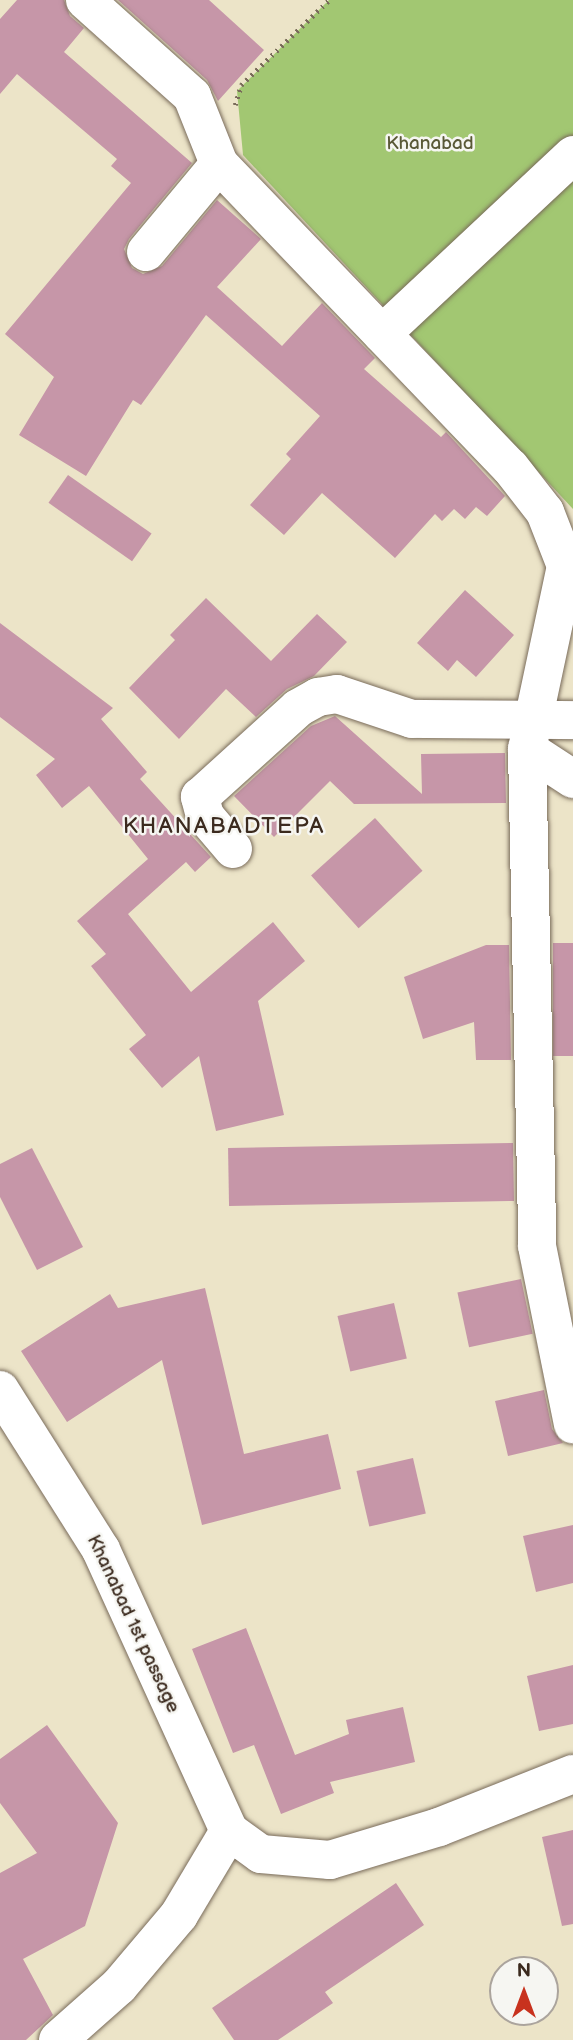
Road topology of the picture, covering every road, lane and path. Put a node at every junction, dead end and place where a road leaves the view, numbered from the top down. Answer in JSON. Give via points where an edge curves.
{"nodes":[{"id":1,"x":85,"y":0,"type":"edge"},
{"id":2,"x":329,"y":0,"type":"edge"},
{"id":3,"x":233,"y":111,"type":"dead end"},
{"id":4,"x":573,"y":155,"type":"edge"},
{"id":5,"x":219,"y":164,"type":"junction"},
{"id":6,"x":146,"y":252,"type":"dead end"},
{"id":7,"x":382,"y":334,"type":"junction"},
{"id":8,"x":569,"y":563,"type":"edge"},
{"id":9,"x":573,"y":720,"type":"edge"},
{"id":10,"x":529,"y":735,"type":"junction"},
{"id":11,"x":573,"y":779,"type":"edge"},
{"id":12,"x":233,"y":849,"type":"dead end"},
{"id":13,"x":0,"y":1390,"type":"edge"},
{"id":14,"x":573,"y":1423,"type":"edge"},
{"id":15,"x":573,"y":1774,"type":"edge"},
{"id":16,"x":229,"y":1831,"type":"junction"},
{"id":17,"x":58,"y":2040,"type":"edge"}],
"edges":[{"from":1,"to":5,"type":"street","via":[[192,96]]},
{"from":2,"to":3,"type":"path","via":[[242,85]]},
{"from":4,"to":7,"type":"street"},
{"from":5,"to":6,"type":"street"},
{"from":5,"to":7,"type":"street"},
{"from":7,"to":8,"type":"street","via":[[510,467],[544,512]]},
{"from":8,"to":10,"type":"street"},
{"from":9,"to":10,"type":"street"},
{"from":10,"to":11,"type":"street"},
{"from":10,"to":12,"type":"street","via":[[412,719],[337,694],[318,696],[298,708],[200,797],[205,816]]},
{"from":10,"to":14,"type":"street","via":[[537,1246]]},
{"from":13,"to":16,"type":"street","name":"Khanabad 1st passage","via":[[101,1550]]},
{"from":15,"to":16,"type":"street","via":[[439,1827],[330,1860],[261,1854]]},
{"from":16,"to":17,"type":"street","via":[[179,1915],[119,1986]]}]}
